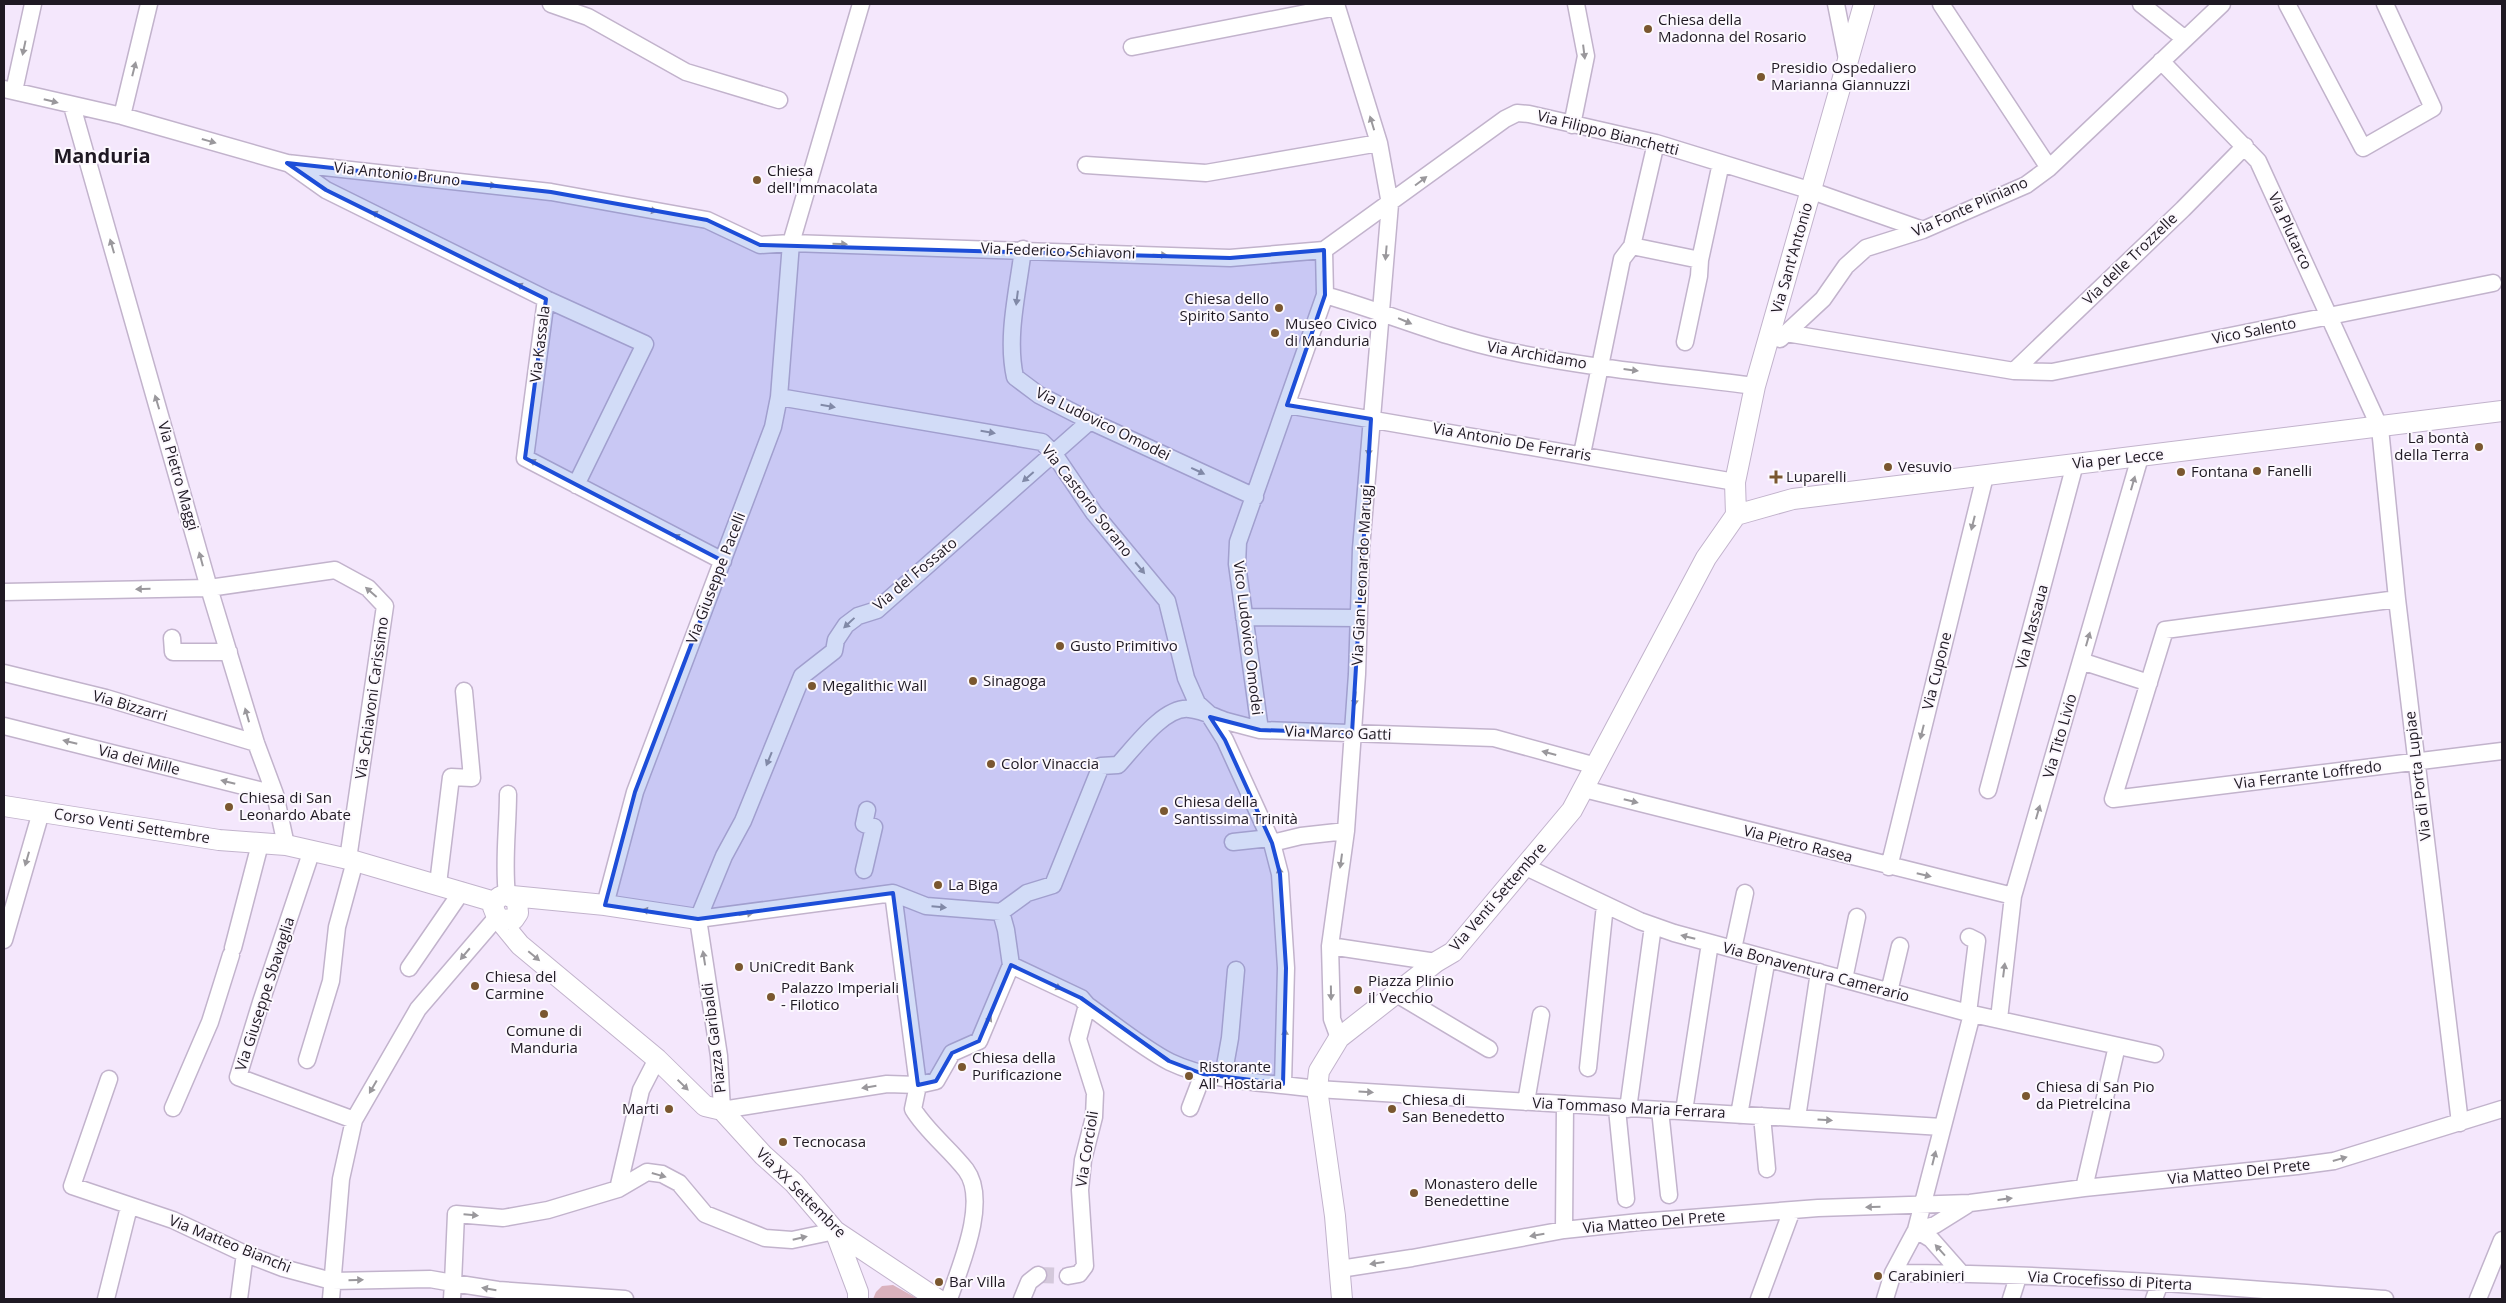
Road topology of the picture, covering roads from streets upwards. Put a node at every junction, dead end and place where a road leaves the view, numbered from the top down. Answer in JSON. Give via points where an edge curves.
{"nodes":[{"id":1,"x":33,"y":4,"type":"edge"},
{"id":2,"x":149,"y":4,"type":"edge"},
{"id":3,"x":551,"y":4,"type":"edge"},
{"id":4,"x":861,"y":4,"type":"edge"},
{"id":5,"x":1576,"y":4,"type":"edge"},
{"id":6,"x":1836,"y":4,"type":"edge"},
{"id":7,"x":1864,"y":4,"type":"edge"},
{"id":8,"x":1941,"y":4,"type":"edge"},
{"id":9,"x":2141,"y":4,"type":"edge"},
{"id":10,"x":2222,"y":4,"type":"edge"},
{"id":11,"x":2287,"y":4,"type":"edge"},
{"id":12,"x":2385,"y":4,"type":"edge"},
{"id":13,"x":1336,"y":5,"type":"edge"},
{"id":14,"x":2185,"y":39,"type":"junction"},
{"id":15,"x":1132,"y":47,"type":"dead end"},
{"id":16,"x":1847,"y":59,"type":"junction"},
{"id":17,"x":2161,"y":61,"type":"junction"},
{"id":18,"x":9,"y":90,"type":"edge"},
{"id":19,"x":779,"y":100,"type":"dead end"},
{"id":20,"x":72,"y":106,"type":"junction"},
{"id":21,"x":122,"y":116,"type":"junction"},
{"id":22,"x":1572,"y":125,"type":"junction"},
{"id":23,"x":1379,"y":143,"type":"junction"},
{"id":24,"x":1656,"y":143,"type":"junction"},
{"id":25,"x":2245,"y":146,"type":"junction"},
{"id":26,"x":287,"y":163,"type":"junction"},
{"id":27,"x":1721,"y":163,"type":"junction"},
{"id":28,"x":1086,"y":165,"type":"dead end"},
{"id":29,"x":2049,"y":168,"type":"junction"},
{"id":30,"x":1812,"y":191,"type":"junction"},
{"id":31,"x":1390,"y":204,"type":"junction"},
{"id":32,"x":1923,"y":230,"type":"junction"},
{"id":33,"x":791,"y":243,"type":"junction"},
{"id":34,"x":1632,"y":246,"type":"junction"},
{"id":35,"x":1023,"y":250,"type":"junction"},
{"id":36,"x":1324,"y":250,"type":"junction"},
{"id":37,"x":1700,"y":260,"type":"junction"},
{"id":38,"x":2493,"y":283,"type":"dead end"},
{"id":39,"x":1325,"y":295,"type":"junction"},
{"id":40,"x":546,"y":299,"type":"junction"},
{"id":41,"x":1381,"y":311,"type":"junction"},
{"id":42,"x":2330,"y":316,"type":"junction"},
{"id":43,"x":1786,"y":333,"type":"junction"},
{"id":44,"x":1684,"y":342,"type":"dead end"},
{"id":45,"x":1762,"y":362,"type":"junction"},
{"id":46,"x":1601,"y":366,"type":"junction"},
{"id":47,"x":2014,"y":371,"type":"junction"},
{"id":48,"x":1755,"y":386,"type":"junction"},
{"id":49,"x":780,"y":398,"type":"junction"},
{"id":50,"x":1287,"y":405,"type":"junction"},
{"id":51,"x":2502,"y":411,"type":"edge"},
{"id":52,"x":1371,"y":419,"type":"junction"},
{"id":53,"x":1090,"y":421,"type":"junction"},
{"id":54,"x":2380,"y":428,"type":"junction"},
{"id":55,"x":1054,"y":454,"type":"junction"},
{"id":56,"x":1582,"y":454,"type":"junction"},
{"id":57,"x":2140,"y":457,"type":"junction"},
{"id":58,"x":2075,"y":464,"type":"junction"},
{"id":59,"x":1985,"y":476,"type":"junction"},
{"id":60,"x":1735,"y":482,"type":"junction"},
{"id":61,"x":576,"y":485,"type":"junction"},
{"id":62,"x":1255,"y":497,"type":"junction"},
{"id":63,"x":1736,"y":515,"type":"junction"},
{"id":64,"x":723,"y":561,"type":"junction"},
{"id":65,"x":209,"y":588,"type":"junction"},
{"id":66,"x":4,"y":592,"type":"edge"},
{"id":67,"x":2397,"y":599,"type":"junction"},
{"id":68,"x":1244,"y":617,"type":"junction"},
{"id":69,"x":1359,"y":618,"type":"junction"},
{"id":70,"x":172,"y":638,"type":"dead end"},
{"id":71,"x":229,"y":652,"type":"junction"},
{"id":72,"x":2081,"y":661,"type":"junction"},
{"id":73,"x":4,"y":673,"type":"edge"},
{"id":74,"x":2149,"y":683,"type":"junction"},
{"id":75,"x":464,"y":691,"type":"dead end"},
{"id":76,"x":1208,"y":713,"type":"junction"},
{"id":77,"x":4,"y":726,"type":"edge"},
{"id":78,"x":1260,"y":730,"type":"junction"},
{"id":79,"x":1352,"y":733,"type":"junction"},
{"id":80,"x":256,"y":743,"type":"junction"},
{"id":81,"x":2502,"y":751,"type":"edge"},
{"id":82,"x":2416,"y":761,"type":"junction"},
{"id":83,"x":1596,"y":766,"type":"junction"},
{"id":84,"x":1584,"y":790,"type":"junction"},
{"id":85,"x":1988,"y":790,"type":"dead end"},
{"id":86,"x":275,"y":794,"type":"junction"},
{"id":87,"x":508,"y":794,"type":"dead end"},
{"id":88,"x":4,"y":806,"type":"edge"},
{"id":89,"x":867,"y":810,"type":"dead end"},
{"id":90,"x":41,"y":812,"type":"junction"},
{"id":91,"x":1346,"y":831,"type":"junction"},
{"id":92,"x":1271,"y":840,"type":"junction"},
{"id":93,"x":1233,"y":842,"type":"dead end"},
{"id":94,"x":260,"y":844,"type":"junction"},
{"id":95,"x":286,"y":845,"type":"junction"},
{"id":96,"x":312,"y":850,"type":"junction"},
{"id":97,"x":352,"y":860,"type":"junction"},
{"id":98,"x":1526,"y":867,"type":"junction"},
{"id":99,"x":1889,"y":867,"type":"junction"},
{"id":100,"x":864,"y":870,"type":"dead end"},
{"id":101,"x":438,"y":884,"type":"junction"},
{"id":102,"x":462,"y":891,"type":"junction"},
{"id":103,"x":893,"y":893,"type":"junction"},
{"id":104,"x":1745,"y":893,"type":"dead end"},
{"id":105,"x":2013,"y":896,"type":"junction"},
{"id":106,"x":605,"y":905,"type":"junction"},
{"id":107,"x":1605,"y":905,"type":"junction"},
{"id":108,"x":502,"y":906,"type":"junction"},
{"id":109,"x":1001,"y":912,"type":"junction"},
{"id":110,"x":1857,"y":918,"type":"dead end"},
{"id":111,"x":698,"y":919,"type":"junction"},
{"id":112,"x":1653,"y":926,"type":"junction"},
{"id":113,"x":1970,"y":937,"type":"dead end"},
{"id":114,"x":4,"y":940,"type":"edge"},
{"id":115,"x":1710,"y":942,"type":"junction"},
{"id":116,"x":1330,"y":946,"type":"junction"},
{"id":117,"x":1900,"y":946,"type":"dead end"},
{"id":118,"x":1732,"y":949,"type":"junction"},
{"id":119,"x":1767,"y":958,"type":"junction"},
{"id":120,"x":1436,"y":962,"type":"junction"},
{"id":121,"x":1011,"y":965,"type":"junction"},
{"id":122,"x":409,"y":968,"type":"dead end"},
{"id":123,"x":1236,"y":970,"type":"dead end"},
{"id":124,"x":1819,"y":972,"type":"junction"},
{"id":125,"x":1844,"y":979,"type":"junction"},
{"id":126,"x":1889,"y":992,"type":"junction"},
{"id":127,"x":1395,"y":993,"type":"junction"},
{"id":128,"x":1087,"y":1005,"type":"junction"},
{"id":129,"x":1970,"y":1014,"type":"junction"},
{"id":130,"x":1541,"y":1015,"type":"dead end"},
{"id":131,"x":1998,"y":1019,"type":"junction"},
{"id":132,"x":1339,"y":1038,"type":"junction"},
{"id":133,"x":2117,"y":1046,"type":"junction"},
{"id":134,"x":1489,"y":1049,"type":"dead end"},
{"id":135,"x":2155,"y":1054,"type":"dead end"},
{"id":136,"x":657,"y":1059,"type":"junction"},
{"id":137,"x":307,"y":1060,"type":"dead end"},
{"id":138,"x":1588,"y":1068,"type":"dead end"},
{"id":139,"x":1203,"y":1074,"type":"junction"},
{"id":140,"x":1223,"y":1077,"type":"junction"},
{"id":141,"x":109,"y":1079,"type":"dead end"},
{"id":142,"x":1283,"y":1084,"type":"junction"},
{"id":143,"x":918,"y":1085,"type":"junction"},
{"id":144,"x":1317,"y":1089,"type":"junction"},
{"id":145,"x":1526,"y":1102,"type":"junction"},
{"id":146,"x":1565,"y":1104,"type":"junction"},
{"id":147,"x":173,"y":1108,"type":"dead end"},
{"id":148,"x":1190,"y":1108,"type":"dead end"},
{"id":149,"x":1623,"y":1109,"type":"junction"},
{"id":150,"x":2502,"y":1109,"type":"edge"},
{"id":151,"x":722,"y":1110,"type":"junction"},
{"id":152,"x":1660,"y":1110,"type":"junction"},
{"id":153,"x":1684,"y":1111,"type":"junction"},
{"id":154,"x":1798,"y":1111,"type":"dead end"},
{"id":155,"x":1739,"y":1115,"type":"junction"},
{"id":156,"x":1762,"y":1116,"type":"junction"},
{"id":157,"x":354,"y":1120,"type":"junction"},
{"id":158,"x":2460,"y":1123,"type":"junction"},
{"id":159,"x":1942,"y":1127,"type":"junction"},
{"id":160,"x":1767,"y":1169,"type":"dead end"},
{"id":161,"x":2084,"y":1188,"type":"junction"},
{"id":162,"x":618,"y":1189,"type":"junction"},
{"id":163,"x":1669,"y":1195,"type":"dead end"},
{"id":164,"x":1626,"y":1199,"type":"dead end"},
{"id":165,"x":1970,"y":1203,"type":"junction"},
{"id":166,"x":1922,"y":1206,"type":"junction"},
{"id":167,"x":128,"y":1207,"type":"junction"},
{"id":168,"x":1792,"y":1210,"type":"junction"},
{"id":169,"x":1564,"y":1230,"type":"junction"},
{"id":170,"x":1916,"y":1230,"type":"junction"},
{"id":171,"x":835,"y":1231,"type":"junction"},
{"id":172,"x":2502,"y":1240,"type":"edge"},
{"id":173,"x":245,"y":1253,"type":"junction"},
{"id":174,"x":891,"y":1269,"type":"junction"},
{"id":175,"x":1340,"y":1269,"type":"junction"},
{"id":176,"x":1893,"y":1273,"type":"junction"},
{"id":177,"x":1961,"y":1273,"type":"junction"},
{"id":178,"x":1038,"y":1275,"type":"dead end"},
{"id":179,"x":1068,"y":1276,"type":"tunnel mouth"},
{"id":180,"x":2018,"y":1277,"type":"junction"},
{"id":181,"x":332,"y":1281,"type":"junction"},
{"id":182,"x":453,"y":1282,"type":"junction"},
{"id":183,"x":2160,"y":1283,"type":"junction"},
{"id":184,"x":858,"y":1296,"type":"edge"},
{"id":185,"x":2295,"y":1296,"type":"edge"},
{"id":186,"x":106,"y":1299,"type":"edge"},
{"id":187,"x":239,"y":1299,"type":"edge"},
{"id":188,"x":331,"y":1299,"type":"edge"},
{"id":189,"x":452,"y":1299,"type":"edge"},
{"id":190,"x":625,"y":1299,"type":"edge"},
{"id":191,"x":937,"y":1299,"type":"edge"},
{"id":192,"x":949,"y":1299,"type":"edge"},
{"id":193,"x":1022,"y":1299,"type":"edge"},
{"id":194,"x":1342,"y":1299,"type":"edge"},
{"id":195,"x":1759,"y":1299,"type":"edge"},
{"id":196,"x":1885,"y":1299,"type":"edge"},
{"id":197,"x":2011,"y":1299,"type":"edge"},
{"id":198,"x":2154,"y":1299,"type":"edge"},
{"id":199,"x":2385,"y":1299,"type":"edge"},
{"id":200,"x":2478,"y":1299,"type":"edge"}],
"edges":[{"from":1,"to":18,"type":"street","one_way":true},
{"from":21,"to":2,"type":"street","one_way":true},
{"from":3,"to":19,"type":"street","via":[[588,17],[686,72]]},
{"from":4,"to":33,"type":"street","name":"Via Giuseppe Pacelli"},
{"from":5,"to":22,"type":"street","one_way":true,"via":[[1586,56]]},
{"from":6,"to":16,"type":"street"},
{"from":7,"to":16,"type":"street","name":"Via Sant'Antonio"},
{"from":8,"to":29,"type":"street"},
{"from":9,"to":14,"type":"street"},
{"from":10,"to":14,"type":"street","name":"Via Fonte Pliniano"},
{"from":11,"to":12,"type":"street","via":[[2363,148],[2433,108]]},
{"from":13,"to":15,"type":"street"},
{"from":23,"to":13,"type":"street","name":"Via Gian Leonardo Marugj","one_way":true},
{"from":14,"to":17,"type":"street","name":"Via Fonte Pliniano"},
{"from":16,"to":30,"type":"street","name":"Via Sant'Antonio"},
{"from":17,"to":25,"type":"street","name":"Via Plutarco"},
{"from":17,"to":29,"type":"street","name":"Via Fonte Pliniano"},
{"from":18,"to":20,"type":"street","name":"Via Antonio Bruno","one_way":true},
{"from":20,"to":21,"type":"street","name":"Via Antonio Bruno"},
{"from":65,"to":20,"type":"street","name":"Via Pietro Maggi","one_way":true},
{"from":21,"to":26,"type":"street","name":"Via Antonio Bruno","one_way":true},
{"from":22,"to":24,"type":"street","name":"Via Filippo Bianchetti"},
{"from":31,"to":22,"type":"street","name":"Via Filippo Bianchetti","one_way":true,"via":[[1517,113]]},
{"from":23,"to":28,"type":"street","via":[[1206,173]]},
{"from":23,"to":31,"type":"street","name":"Via Gian Leonardo Marugj"},
{"from":24,"to":27,"type":"street","name":"Via Filippo Bianchetti"},
{"from":24,"to":34,"type":"street"},
{"from":25,"to":42,"type":"street","name":"Via Plutarco","via":[[2258,161]]},
{"from":25,"to":47,"type":"street","name":"Via delle Trozzelle"},
{"from":26,"to":33,"type":"street","name":"Via Antonio Bruno","one_way":true,"via":[[551,192],[707,220],[760,245]]},
{"from":40,"to":26,"type":"street","name":"Via Kassala","one_way":true,"via":[[326,190]]},
{"from":27,"to":30,"type":"street","name":"Via Filippo Bianchetti"},
{"from":27,"to":37,"type":"street"},
{"from":29,"to":32,"type":"street","name":"Via Fonte Pliniano","via":[[2026,185]]},
{"from":30,"to":32,"type":"street","name":"Via Filippo Bianchetti"},
{"from":30,"to":45,"type":"street","name":"Via Sant'Antonio"},
{"from":31,"to":36,"type":"street","name":"Via Filippo Bianchetti"},
{"from":31,"to":41,"type":"street","name":"Via Gian Leonardo Marugj","one_way":true},
{"from":32,"to":43,"type":"street","name":"Via Fonte Pliniano","via":[[1866,248],[1846,266],[1823,299]]},
{"from":33,"to":35,"type":"street","name":"Via Federico Schiavoni","one_way":true},
{"from":33,"to":49,"type":"street","name":"Via Giuseppe Pacelli"},
{"from":34,"to":37,"type":"street"},
{"from":34,"to":46,"type":"street","via":[[1622,259]]},
{"from":35,"to":36,"type":"street","name":"Via Federico Schiavoni","one_way":true,"via":[[1230,258]]},
{"from":35,"to":53,"type":"street","name":"Via Ludovico Omodei","one_way":true,"via":[[1013,327],[1015,377],[1039,395]]},
{"from":36,"to":39,"type":"street"},
{"from":37,"to":44,"type":"street"},
{"from":38,"to":42,"type":"street","name":"Vico Salento"},
{"from":39,"to":41,"type":"street","name":"Via Archidamo"},
{"from":39,"to":50,"type":"street","name":"Vico Ludovico Omodei"},
{"from":61,"to":40,"type":"street","name":"Via Kassala","one_way":true,"via":[[525,458]]},
{"from":40,"to":61,"type":"street","via":[[645,344]]},
{"from":41,"to":46,"type":"street","name":"Via Archidamo","one_way":true,"via":[[1430,332],[1503,351]]},
{"from":41,"to":52,"type":"street","name":"Via Gian Leonardo Marugj"},
{"from":42,"to":47,"type":"street","name":"Vico Salento","via":[[2052,372]]},
{"from":42,"to":54,"type":"street","name":"Via Plutarco"},
{"from":43,"to":45,"type":"street","name":"Via Fonte Pliniano"},
{"from":43,"to":47,"type":"street","name":"Vico Salento"},
{"from":45,"to":48,"type":"street","name":"Via Sant'Antonio"},
{"from":46,"to":48,"type":"street","name":"Via Archidamo","one_way":true},
{"from":46,"to":56,"type":"street"},
{"from":48,"to":60,"type":"street","name":"Via Sant'Antonio"},
{"from":49,"to":55,"type":"street","name":"Via Castorio Sorano","one_way":true,"via":[[1042,442]]},
{"from":49,"to":64,"type":"street","name":"Via Giuseppe Pacelli","via":[[773,427]]},
{"from":50,"to":52,"type":"street","name":"Via Antonio De Ferraris"},
{"from":50,"to":62,"type":"street","name":"Vico Ludovico Omodei"},
{"from":51,"to":54,"type":"street","name":"Via per Lecce"},
{"from":52,"to":56,"type":"street","name":"Via Antonio De Ferraris"},
{"from":52,"to":69,"type":"street","name":"Via Gian Leonardo Marugj","one_way":true},
{"from":53,"to":55,"type":"street","name":"Via del Fossato"},
{"from":53,"to":62,"type":"street","name":"Via Ludovico Omodei","one_way":true},
{"from":54,"to":57,"type":"street","name":"Via per Lecce"},
{"from":54,"to":67,"type":"street","name":"Via di Porta Lupiae"},
{"from":55,"to":76,"type":"street","name":"Via Castorio Sorano","one_way":true,"via":[[1094,513],[1167,601],[1186,678],[1197,703]]},
{"from":55,"to":111,"type":"street","name":"Via del Fossato","one_way":true,"via":[[877,610],[858,616],[846,625],[836,640],[834,651],[802,676],[743,821],[724,856]]},
{"from":56,"to":60,"type":"street","name":"Via Antonio De Ferraris"},
{"from":57,"to":58,"type":"street","name":"Via per Lecce"},
{"from":72,"to":57,"type":"street","name":"Via Tito Livio","one_way":true},
{"from":58,"to":59,"type":"street","name":"Via per Lecce"},
{"from":58,"to":85,"type":"street","name":"Via Massaua"},
{"from":59,"to":63,"type":"street","name":"Via per Lecce","via":[[1793,499]]},
{"from":59,"to":99,"type":"street","name":"Via Cupone","one_way":true},
{"from":60,"to":63,"type":"street","name":"Via Sant'Antonio"},
{"from":64,"to":61,"type":"street","name":"Via Kassala","one_way":true},
{"from":62,"to":68,"type":"street","name":"Vico Ludovico Omodei","via":[[1238,542],[1237,564]]},
{"from":63,"to":83,"type":"street","name":"Via Venti Settembre","via":[[1706,558]]},
{"from":64,"to":106,"type":"street","name":"Via Giuseppe Pacelli","via":[[635,792]]},
{"from":65,"to":66,"type":"street","one_way":true},
{"from":65,"to":71,"type":"street","name":"Via Pietro Maggi"},
{"from":97,"to":65,"type":"street","name":"Via Schiavoni Carissimo","one_way":true,"via":[[385,606],[368,588],[336,570]]},
{"from":67,"to":74,"type":"street","via":[[2165,630]]},
{"from":67,"to":82,"type":"street","name":"Via di Porta Lupiae"},
{"from":68,"to":69,"type":"street"},
{"from":68,"to":78,"type":"street","name":"Vico Ludovico Omodei"},
{"from":69,"to":79,"type":"street","name":"Via Gian Leonardo Marugj","one_way":true},
{"from":70,"to":71,"type":"street","via":[[173,652]]},
{"from":80,"to":71,"type":"street","name":"Via Pietro Maggi","one_way":true},
{"from":72,"to":74,"type":"street"},
{"from":105,"to":72,"type":"street","name":"Via Tito Livio","one_way":true},
{"from":73,"to":80,"type":"street","name":"Via Bizzarri","via":[[106,698]]},
{"from":74,"to":82,"type":"street","name":"Via Ferrante Loffredo","via":[[2113,799]]},
{"from":75,"to":101,"type":"street","via":[[472,778],[451,777]]},
{"from":76,"to":78,"type":"street","name":"Via Marco Gatti"},
{"from":76,"to":92,"type":"street","name":"Via Castorio Sorano","via":[[1226,740]]},
{"from":76,"to":109,"type":"street","name":"Via Marco Gatti","via":[[1179,709],[1158,722],[1118,765],[1101,766],[1053,885],[1027,893]]},
{"from":86,"to":77,"type":"street","name":"Via dei Mille","one_way":true},
{"from":78,"to":79,"type":"street","name":"Via Marco Gatti"},
{"from":83,"to":79,"type":"street","name":"Via Marco Gatti","one_way":true,"via":[[1494,738]]},
{"from":79,"to":91,"type":"street","name":"Via Gian Leonardo Marugj"},
{"from":80,"to":86,"type":"street","name":"Via Pietro Maggi"},
{"from":81,"to":82,"type":"street","name":"Via Ferrante Loffredo"},
{"from":82,"to":158,"type":"street","name":"Via di Porta Lupiae"},
{"from":83,"to":84,"type":"street","name":"Via Venti Settembre"},
{"from":84,"to":98,"type":"street","name":"Via Venti Settembre"},
{"from":84,"to":99,"type":"street","name":"Via Pietro Rasea","one_way":true},
{"from":86,"to":95,"type":"street","name":"Via Pietro Maggi"},
{"from":87,"to":108,"type":"street","via":[[508,850]]},
{"from":88,"to":90,"type":"street","name":"Corso Venti Settembre"},
{"from":89,"to":100,"type":"street","via":[[864,824],[874,828]]},
{"from":90,"to":94,"type":"street","name":"Corso Venti Settembre"},
{"from":90,"to":114,"type":"street","one_way":true},
{"from":91,"to":92,"type":"street"},
{"from":91,"to":116,"type":"street","name":"Via Gian Leonardo Marugj","one_way":true},
{"from":92,"to":93,"type":"street"},
{"from":142,"to":92,"type":"street","name":"Via Castorio Sorano","one_way":true,"via":[[1286,968],[1280,874]]},
{"from":94,"to":95,"type":"street","name":"Corso Venti Settembre"},
{"from":94,"to":147,"type":"street","via":[[210,1022]]},
{"from":95,"to":96,"type":"street","name":"Corso Venti Settembre"},
{"from":96,"to":97,"type":"street","name":"Corso Venti Settembre"},
{"from":96,"to":157,"type":"street","name":"Via Giuseppe Sbavaglia","via":[[238,1078]]},
{"from":97,"to":101,"type":"street"},
{"from":97,"to":137,"type":"street","via":[[337,927],[331,981]]},
{"from":98,"to":107,"type":"street","name":"Via Bonaventura Camerario"},
{"from":98,"to":120,"type":"street","name":"Via Venti Settembre","via":[[1453,952]]},
{"from":99,"to":105,"type":"street","name":"Via Pietro Rasea","one_way":true},
{"from":101,"to":102,"type":"street"},
{"from":102,"to":108,"type":"street"},
{"from":102,"to":122,"type":"street"},
{"from":103,"to":109,"type":"street","one_way":true,"via":[[926,906]]},
{"from":111,"to":103,"type":"street","one_way":true},
{"from":103,"to":143,"type":"street"},
{"from":104,"to":118,"type":"street"},
{"from":131,"to":105,"type":"street","name":"Via Tito Livio","one_way":true},
{"from":106,"to":108,"type":"street","via":[[534,896]]},
{"from":111,"to":106,"type":"street","one_way":true},
{"from":107,"to":112,"type":"street","name":"Via Bonaventura Camerario"},
{"from":107,"to":138,"type":"street"},
{"from":108,"to":136,"type":"street","name":"Piazza Garibaldi","one_way":true,"via":[[520,945]]},
{"from":108,"to":157,"type":"street","one_way":true,"via":[[418,1009]]},
{"from":109,"to":121,"type":"street"},
{"from":110,"to":125,"type":"street"},
{"from":151,"to":111,"type":"street","name":"Piazza Garibaldi","one_way":true,"via":[[719,1056]]},
{"from":115,"to":112,"type":"street","name":"Via Bonaventura Camerario","one_way":true},
{"from":112,"to":149,"type":"street"},
{"from":113,"to":129,"type":"street","via":[[1977,941]]},
{"from":115,"to":118,"type":"street","name":"Via Bonaventura Camerario"},
{"from":115,"to":153,"type":"street"},
{"from":116,"to":120,"type":"street"},
{"from":116,"to":132,"type":"street","one_way":true,"via":[[1332,1019]]},
{"from":117,"to":126,"type":"street"},
{"from":118,"to":119,"type":"street","name":"Via Bonaventura Camerario"},
{"from":119,"to":124,"type":"street","name":"Via Bonaventura Camerario"},
{"from":119,"to":155,"type":"street"},
{"from":120,"to":127,"type":"street","name":"Via Venti Settembre"},
{"from":121,"to":128,"type":"street","name":"Via Tommaso Maria Ferrara","one_way":true,"via":[[1081,998]]},
{"from":143,"to":121,"type":"street","one_way":true,"via":[[936,1081],[952,1053],[979,1041]]},
{"from":123,"to":140,"type":"street"},
{"from":124,"to":125,"type":"street","name":"Via Bonaventura Camerario"},
{"from":124,"to":154,"type":"street"},
{"from":125,"to":126,"type":"street","name":"Via Bonaventura Camerario"},
{"from":126,"to":129,"type":"street","name":"Via Bonaventura Camerario"},
{"from":127,"to":132,"type":"street","name":"Via Venti Settembre"},
{"from":127,"to":134,"type":"street"},
{"from":128,"to":139,"type":"street","name":"Via Tommaso Maria Ferrara","via":[[1169,1061]]},
{"from":128,"to":179,"type":"street","name":"Via Corcioli","via":[[1078,1039],[1095,1093],[1094,1117],[1082,1160],[1080,1190],[1085,1266],[1079,1274]]},
{"from":129,"to":131,"type":"street","name":"Via Bonaventura Camerario"},
{"from":129,"to":159,"type":"street"},
{"from":130,"to":145,"type":"street"},
{"from":131,"to":133,"type":"street","name":"Via Bonaventura Camerario"},
{"from":132,"to":144,"type":"street","name":"Via Venti Settembre","via":[[1319,1072]]},
{"from":133,"to":135,"type":"street","name":"Via Bonaventura Camerario"},
{"from":133,"to":161,"type":"street"},
{"from":136,"to":151,"type":"street","name":"Piazza Garibaldi","one_way":true,"via":[[705,1106]]},
{"from":136,"to":162,"type":"street","via":[[641,1090]]},
{"from":139,"to":140,"type":"street","name":"Via Tommaso Maria Ferrara"},
{"from":139,"to":148,"type":"street"},
{"from":140,"to":142,"type":"street","name":"Via Tommaso Maria Ferrara"},
{"from":141,"to":167,"type":"street","name":"Via Matteo Bianchi","via":[[72,1186]]},
{"from":142,"to":144,"type":"street","name":"Via Tommaso Maria Ferrara"},
{"from":143,"to":151,"type":"street","one_way":true,"via":[[887,1084]]},
{"from":143,"to":192,"type":"street","via":[[914,1108],[922,1123],[967,1171],[974,1188],[973,1221]]},
{"from":144,"to":145,"type":"street","name":"Via Tommaso Maria Ferrara","one_way":true},
{"from":144,"to":175,"type":"street","name":"Via Venti Settembre"},
{"from":145,"to":146,"type":"street","name":"Via Tommaso Maria Ferrara"},
{"from":146,"to":149,"type":"street","name":"Via Tommaso Maria Ferrara"},
{"from":146,"to":169,"type":"street"},
{"from":149,"to":152,"type":"street","name":"Via Tommaso Maria Ferrara"},
{"from":149,"to":164,"type":"street"},
{"from":150,"to":158,"type":"street","name":"Via Matteo Del Prete"},
{"from":151,"to":171,"type":"street","name":"Via XX Settembre","via":[[763,1156],[794,1183]]},
{"from":152,"to":153,"type":"street","name":"Via Tommaso Maria Ferrara"},
{"from":152,"to":163,"type":"street"},
{"from":153,"to":155,"type":"street","name":"Via Tommaso Maria Ferrara"},
{"from":155,"to":156,"type":"street","name":"Via Tommaso Maria Ferrara"},
{"from":156,"to":159,"type":"street","name":"Via Tommaso Maria Ferrara","one_way":true},
{"from":156,"to":160,"type":"street"},
{"from":157,"to":181,"type":"street","via":[[341,1179]]},
{"from":161,"to":158,"type":"street","name":"Via Matteo Del Prete","one_way":true,"via":[[2334,1160]]},
{"from":166,"to":159,"type":"street","one_way":true},
{"from":165,"to":161,"type":"street","name":"Via Matteo Del Prete","one_way":true},
{"from":162,"to":171,"type":"street","one_way":true,"via":[[647,1172],[662,1174],[679,1183],[705,1214],[765,1238],[792,1240]]},
{"from":182,"to":162,"type":"street","one_way":true,"via":[[456,1214],[503,1218],[548,1210]]},
{"from":165,"to":166,"type":"street","name":"Via Matteo Del Prete"},
{"from":165,"to":170,"type":"street","name":"Via Matteo Del Prete","via":[[1935,1225]]},
{"from":166,"to":168,"type":"street","name":"Via Matteo Del Prete","one_way":true},
{"from":166,"to":170,"type":"street"},
{"from":167,"to":173,"type":"street","name":"Via Matteo Bianchi","via":[[173,1220]]},
{"from":167,"to":186,"type":"street"},
{"from":168,"to":169,"type":"street","name":"Via Matteo Del Prete"},
{"from":168,"to":195,"type":"street"},
{"from":169,"to":175,"type":"street","name":"Via Matteo Del Prete","one_way":true},
{"from":170,"to":176,"type":"street"},
{"from":177,"to":170,"type":"street","one_way":true,"via":[[1931,1239]]},
{"from":171,"to":174,"type":"street","name":"Via XX Settembre"},
{"from":171,"to":184,"type":"street"},
{"from":172,"to":200,"type":"street"},
{"from":173,"to":181,"type":"street","name":"Via Matteo Bianchi","via":[[283,1268]]},
{"from":173,"to":187,"type":"street"},
{"from":174,"to":184,"type":"street","via":[[867,1271]]},
{"from":174,"to":191,"type":"street","name":"Via XX Settembre"},
{"from":175,"to":194,"type":"street","name":"Via Venti Settembre"},
{"from":176,"to":177,"type":"street","name":"Via Crocefisso di Piterta"},
{"from":176,"to":196,"type":"street"},
{"from":177,"to":180,"type":"street","name":"Via Crocefisso di Piterta"},
{"from":178,"to":193,"type":"street","via":[[1028,1282]]},
{"from":180,"to":183,"type":"street","name":"Via Crocefisso di Piterta"},
{"from":180,"to":197,"type":"street"},
{"from":181,"to":182,"type":"street","name":"Via Matteo Bianchi","one_way":true,"via":[[430,1279]]},
{"from":181,"to":188,"type":"street"},
{"from":182,"to":189,"type":"street"},
{"from":190,"to":182,"type":"street","name":"Via Matteo Bianchi","one_way":true,"via":[[498,1290]]},
{"from":183,"to":185,"type":"street","name":"Via Crocefisso di Piterta"},
{"from":183,"to":198,"type":"street"},
{"from":185,"to":199,"type":"street","name":"Via Crocefisso di Piterta"}]}
